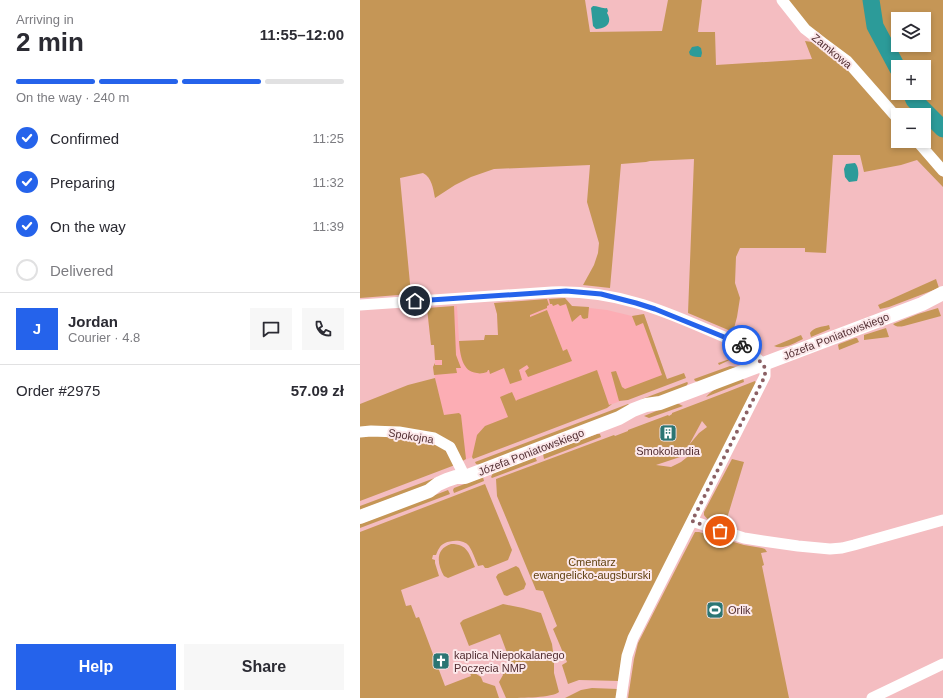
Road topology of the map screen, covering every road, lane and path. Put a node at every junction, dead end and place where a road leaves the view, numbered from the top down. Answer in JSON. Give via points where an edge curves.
{"nodes":[{"id":1,"x":782,"y":0,"type":"edge"},
{"id":2,"x":891,"y":111,"type":"edge"},
{"id":3,"x":923,"y":148,"type":"edge"},
{"id":4,"x":943,"y":171,"type":"edge"},
{"id":5,"x":943,"y":293,"type":"edge"},
{"id":6,"x":943,"y":300,"type":"edge"},
{"id":7,"x":922,"y":304,"type":"junction"},
{"id":8,"x":360,"y":305,"type":"edge"},
{"id":9,"x":763,"y":364,"type":"junction"},
{"id":10,"x":360,"y":432,"type":"edge"},
{"id":11,"x":465,"y":477,"type":"junction"},
{"id":12,"x":360,"y":517,"type":"edge"},
{"id":13,"x":943,"y":520,"type":"edge"},
{"id":14,"x":692,"y":521,"type":"junction"},
{"id":15,"x":943,"y":667,"type":"edge"},
{"id":16,"x":621,"y":698,"type":"edge"},
{"id":17,"x":872,"y":698,"type":"edge"}],
"edges":[{"from":1,"to":2,"type":"street","name":"Zamkowa","via":[[805,28],[847,61]]},
{"from":3,"to":4,"type":"street"},
{"from":5,"to":7,"type":"street","name":"Józefa Poniatowskiego"},
{"from":6,"to":7,"type":"street","name":"Józefa Poniatowskiego"},
{"from":7,"to":9,"type":"street","name":"Józefa Poniatowskiego"},
{"from":8,"to":9,"type":"street","via":[[566,291],[601,294],[655,309],[734,341]]},
{"from":9,"to":11,"type":"street","name":"Józefa Poniatowskiego","via":[[660,403],[632,410],[619,418]]},
{"from":9,"to":14,"type":"street","via":[[765,376]]},
{"from":10,"to":11,"type":"street","name":"Spokojna","via":[[399,432],[434,438],[450,447]]},
{"from":11,"to":12,"type":"street","name":"Józefa Poniatowskiego","via":[[450,487],[429,491]]},
{"from":13,"to":14,"type":"street","via":[[854,545],[830,549],[744,538]]},
{"from":14,"to":16,"type":"street","via":[[633,638],[627,656]]},
{"from":15,"to":17,"type":"street"}]}
